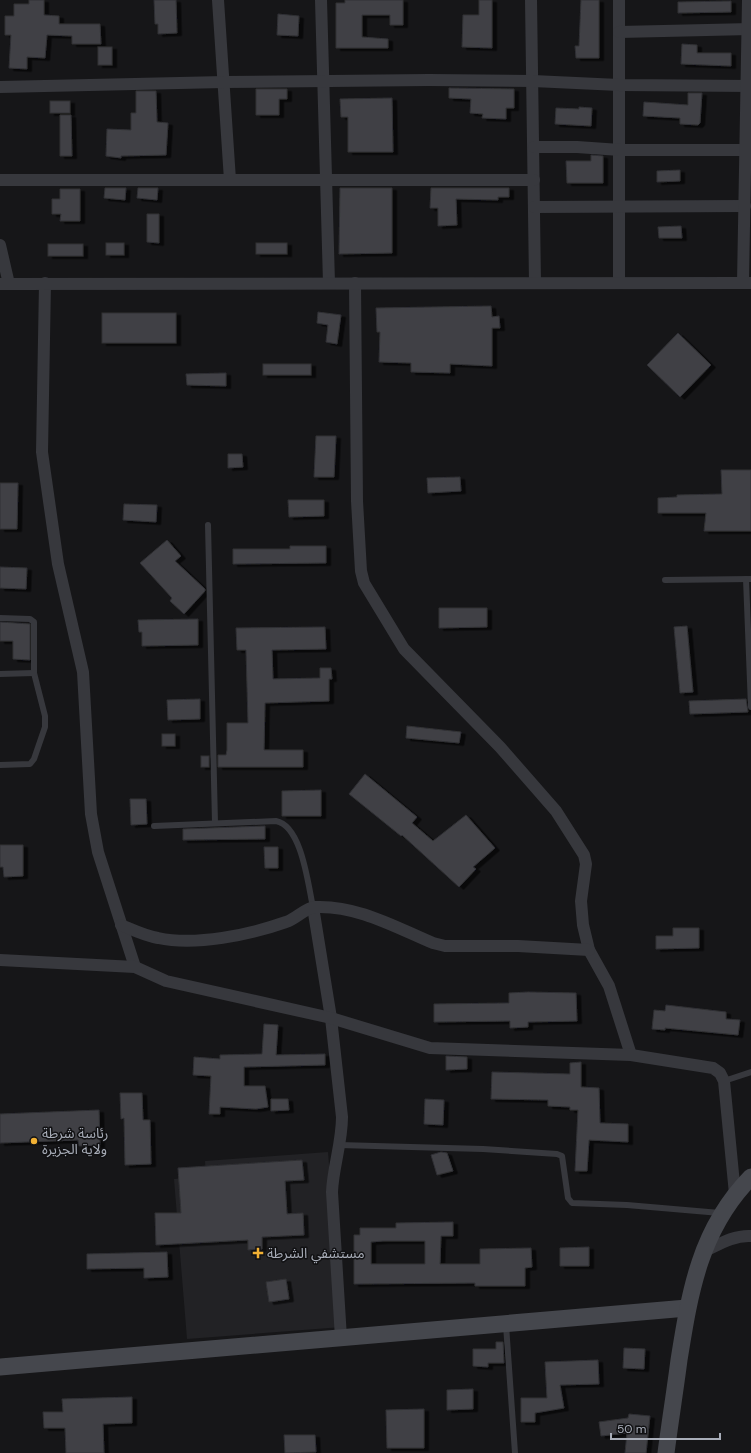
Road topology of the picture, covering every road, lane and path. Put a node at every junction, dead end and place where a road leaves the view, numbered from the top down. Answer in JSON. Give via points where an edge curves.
{"nodes":[{"id":1,"x":218,"y":0,"type":"edge"},
{"id":2,"x":321,"y":0,"type":"edge"},
{"id":3,"x":531,"y":0,"type":"edge"},
{"id":4,"x":619,"y":0,"type":"edge"},
{"id":5,"x":748,"y":0,"type":"edge"},
{"id":6,"x":750,"y":29,"type":"edge"},
{"id":7,"x":619,"y":32,"type":"junction"},
{"id":8,"x":322,"y":81,"type":"junction"},
{"id":9,"x":533,"y":81,"type":"junction"},
{"id":10,"x":224,"y":82,"type":"junction"},
{"id":11,"x":619,"y":85,"type":"junction"},
{"id":12,"x":749,"y":86,"type":"edge"},
{"id":13,"x":0,"y":87,"type":"edge"},
{"id":14,"x":534,"y":147,"type":"junction"},
{"id":15,"x":620,"y":150,"type":"junction"},
{"id":16,"x":746,"y":150,"type":"junction"},
{"id":17,"x":327,"y":179,"type":"junction"},
{"id":18,"x":0,"y":180,"type":"edge"},
{"id":19,"x":230,"y":180,"type":"junction"},
{"id":20,"x":534,"y":180,"type":"junction"},
{"id":21,"x":745,"y":206,"type":"junction"},
{"id":22,"x":534,"y":207,"type":"junction"},
{"id":23,"x":620,"y":208,"type":"junction"},
{"id":24,"x":0,"y":245,"type":"edge"},
{"id":25,"x":45,"y":283,"type":"junction"},
{"id":26,"x":329,"y":283,"type":"junction"},
{"id":27,"x":355,"y":283,"type":"junction"},
{"id":28,"x":536,"y":283,"type":"junction"},
{"id":29,"x":619,"y":283,"type":"junction"},
{"id":30,"x":747,"y":283,"type":"edge"},
{"id":31,"x":5,"y":284,"type":"edge"},
{"id":32,"x":208,"y":525,"type":"dead end"},
{"id":33,"x":749,"y":579,"type":"edge"},
{"id":34,"x":665,"y":580,"type":"dead end"},
{"id":35,"x":0,"y":618,"type":"edge"},
{"id":36,"x":34,"y":673,"type":"junction"},
{"id":37,"x":0,"y":674,"type":"edge"},
{"id":38,"x":751,"y":707,"type":"edge"},
{"id":39,"x":0,"y":765,"type":"edge"},
{"id":40,"x":215,"y":823,"type":"junction"},
{"id":41,"x":154,"y":826,"type":"dead end"},
{"id":42,"x":313,"y":907,"type":"junction"},
{"id":43,"x":121,"y":925,"type":"junction"},
{"id":44,"x":589,"y":950,"type":"junction"},
{"id":45,"x":0,"y":960,"type":"edge"},
{"id":46,"x":135,"y":968,"type":"junction"},
{"id":47,"x":331,"y":1018,"type":"junction"},
{"id":48,"x":631,"y":1055,"type":"junction"},
{"id":49,"x":751,"y":1072,"type":"edge"},
{"id":50,"x":724,"y":1081,"type":"junction"},
{"id":51,"x":339,"y":1145,"type":"junction"},
{"id":52,"x":751,"y":1177,"type":"edge"},
{"id":53,"x":735,"y":1194,"type":"junction"},
{"id":54,"x":722,"y":1213,"type":"junction"},
{"id":55,"x":751,"y":1236,"type":"edge"},
{"id":56,"x":703,"y":1252,"type":"junction"},
{"id":57,"x":687,"y":1308,"type":"junction"},
{"id":58,"x":506,"y":1324,"type":"junction"},
{"id":59,"x":341,"y":1338,"type":"junction"},
{"id":60,"x":0,"y":1367,"type":"edge"},
{"id":61,"x":515,"y":1453,"type":"edge"},
{"id":62,"x":666,"y":1453,"type":"edge"}],
"edges":[{"from":1,"to":10,"type":"street"},
{"from":2,"to":8,"type":"street"},
{"from":3,"to":9,"type":"street"},
{"from":4,"to":7,"type":"street"},
{"from":5,"to":6,"type":"street"},
{"from":6,"to":7,"type":"street"},
{"from":6,"to":12,"type":"street"},
{"from":7,"to":11,"type":"street"},
{"from":8,"to":9,"type":"street"},
{"from":8,"to":10,"type":"street"},
{"from":8,"to":17,"type":"street"},
{"from":9,"to":11,"type":"street"},
{"from":9,"to":14,"type":"street"},
{"from":10,"to":13,"type":"street"},
{"from":10,"to":19,"type":"street"},
{"from":11,"to":12,"type":"street"},
{"from":11,"to":15,"type":"street"},
{"from":12,"to":16,"type":"street"},
{"from":14,"to":15,"type":"street"},
{"from":14,"to":20,"type":"street"},
{"from":15,"to":16,"type":"street"},
{"from":15,"to":23,"type":"street"},
{"from":16,"to":21,"type":"street"},
{"from":17,"to":19,"type":"street"},
{"from":17,"to":20,"type":"street"},
{"from":17,"to":26,"type":"street"},
{"from":18,"to":19,"type":"street"},
{"from":20,"to":22,"type":"street"},
{"from":21,"to":23,"type":"street"},
{"from":21,"to":30,"type":"street"},
{"from":22,"to":23,"type":"street"},
{"from":22,"to":28,"type":"street"},
{"from":23,"to":29,"type":"street"},
{"from":24,"to":31,"type":"street"},
{"from":25,"to":26,"type":"street"},
{"from":25,"to":31,"type":"street"},
{"from":25,"to":43,"type":"street","via":[[42,452],[58,564],[83,672],[91,814],[98,852]]},
{"from":26,"to":27,"type":"street"},
{"from":27,"to":28,"type":"street"},
{"from":27,"to":44,"type":"street","via":[[357,501],[364,583],[404,649],[500,747],[556,811],[584,855],[586,864],[581,914]]},
{"from":28,"to":29,"type":"street"},
{"from":29,"to":30,"type":"street"},
{"from":32,"to":40,"type":"lane"},
{"from":33,"to":34,"type":"lane"},
{"from":33,"to":38,"type":"lane"},
{"from":35,"to":36,"type":"lane","via":[[30,619],[34,622]]},
{"from":36,"to":37,"type":"lane"},
{"from":36,"to":39,"type":"lane","via":[[45,716],[45,727],[34,759],[30,764]]},
{"from":40,"to":41,"type":"lane"},
{"from":40,"to":42,"type":"lane","via":[[276,821],[286,825],[298,844]]},
{"from":42,"to":43,"type":"street","via":[[288,922],[252,932],[185,941],[158,938]]},
{"from":42,"to":44,"type":"street","via":[[354,910],[446,946],[518,946]]},
{"from":42,"to":47,"type":"street"},
{"from":43,"to":46,"type":"street"},
{"from":44,"to":48,"type":"street","via":[[607,979]]},
{"from":45,"to":46,"type":"street"},
{"from":46,"to":47,"type":"street","via":[[166,981]]},
{"from":47,"to":48,"type":"street","via":[[430,1048]]},
{"from":47,"to":51,"type":"street","via":[[342,1117]]},
{"from":48,"to":50,"type":"street","via":[[713,1068],[720,1073]]},
{"from":49,"to":50,"type":"lane"},
{"from":50,"to":53,"type":"street"},
{"from":51,"to":54,"type":"lane","via":[[557,1154],[562,1156],[568,1198],[572,1203]]},
{"from":51,"to":59,"type":"street","via":[[332,1176],[332,1192]]},
{"from":52,"to":53,"type":"main road"},
{"from":53,"to":54,"type":"main road"},
{"from":54,"to":56,"type":"main road"},
{"from":55,"to":56,"type":"street","via":[[727,1240]]},
{"from":56,"to":57,"type":"main road"},
{"from":57,"to":58,"type":"main road"},
{"from":57,"to":62,"type":"main road"},
{"from":58,"to":59,"type":"main road"},
{"from":58,"to":61,"type":"lane"},
{"from":59,"to":60,"type":"main road"}]}
